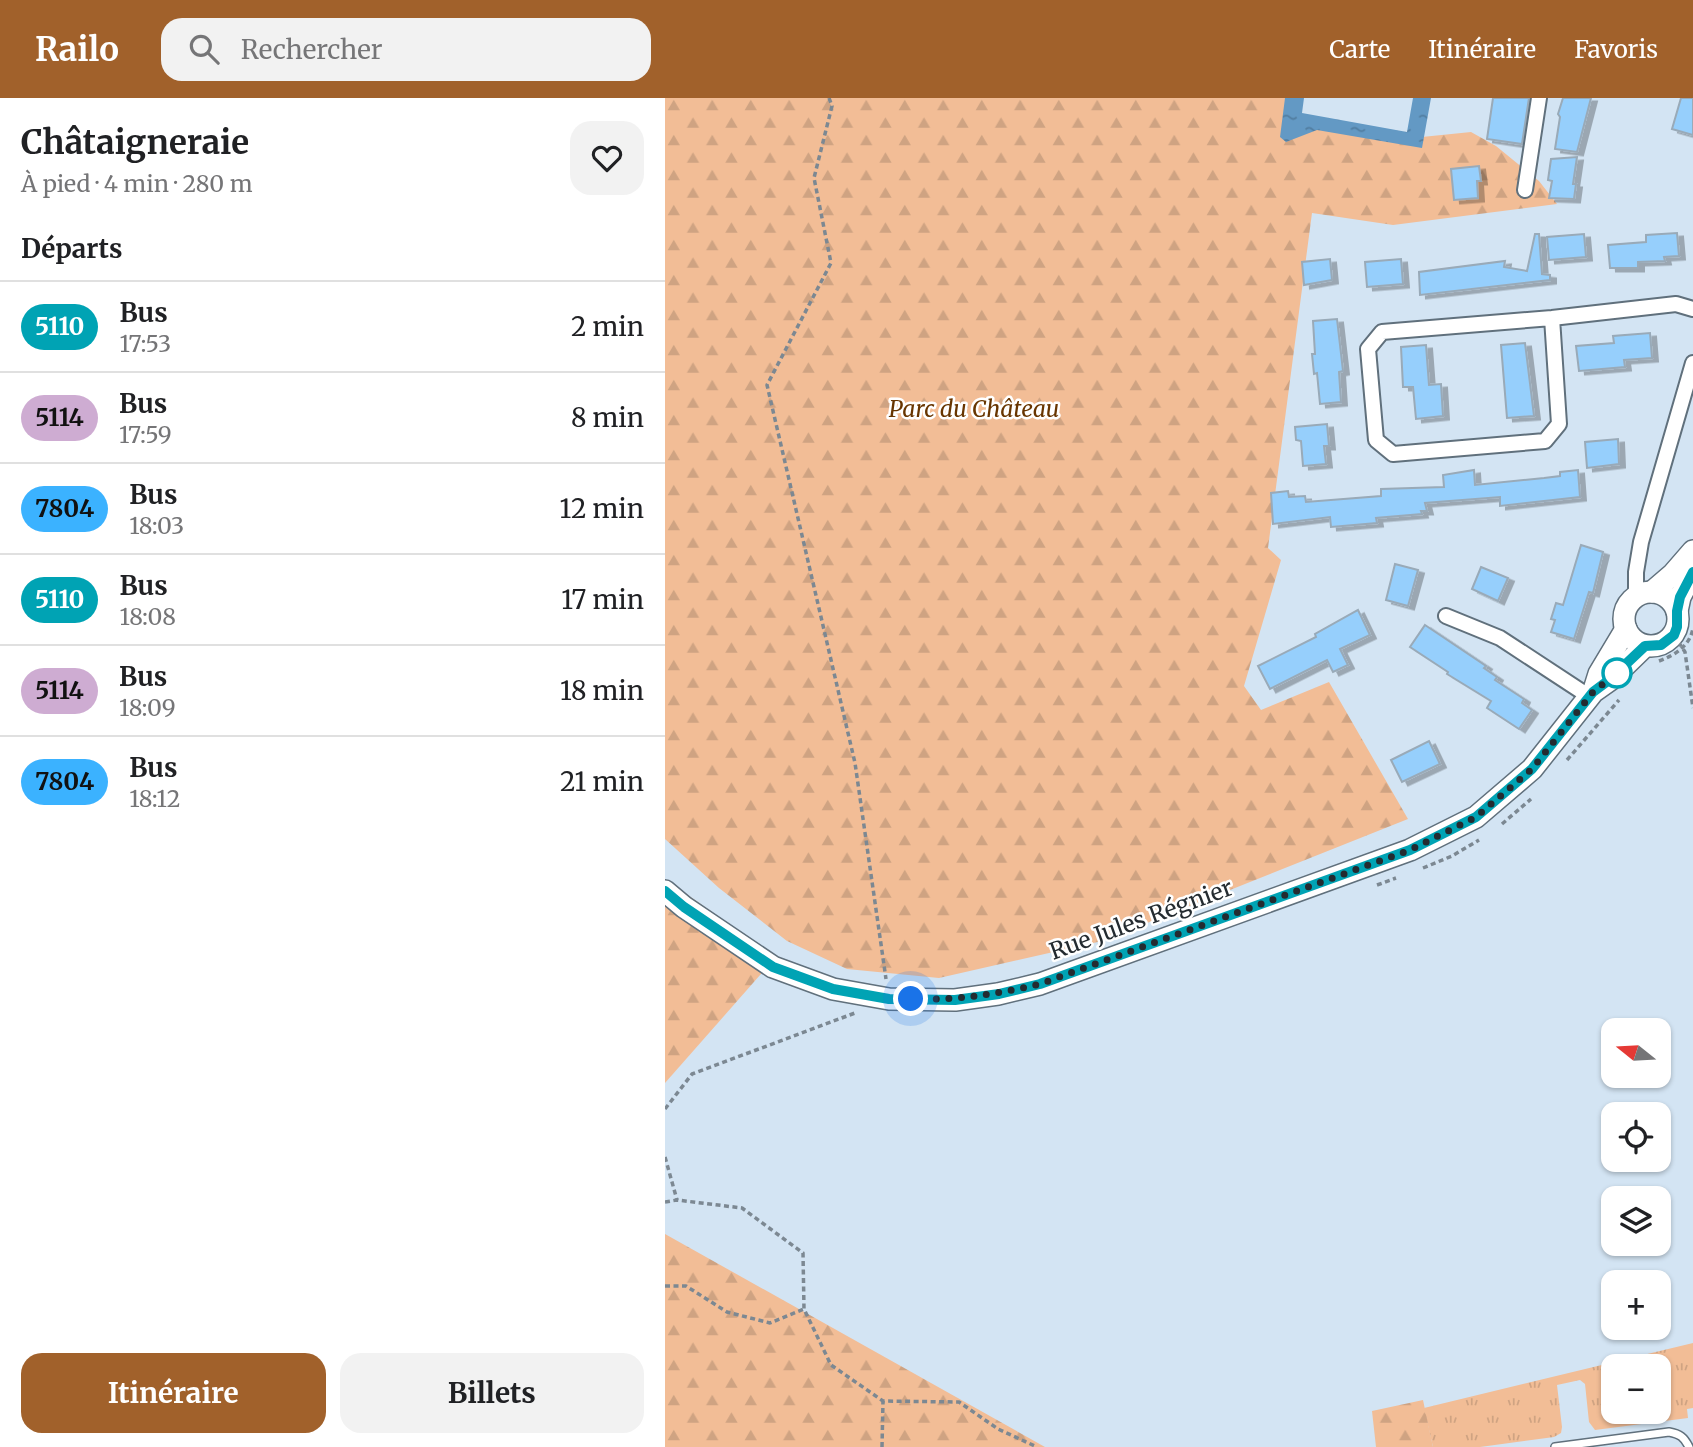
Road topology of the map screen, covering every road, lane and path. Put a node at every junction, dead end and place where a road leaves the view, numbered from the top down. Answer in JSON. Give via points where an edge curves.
{"nodes":[{"id":1,"x":829,"y":98,"type":"edge"},
{"id":2,"x":1539,"y":98,"type":"edge"},
{"id":3,"x":1525,"y":190,"type":"dead end"},
{"id":4,"x":1693,"y":309,"type":"edge"},
{"id":5,"x":1552,"y":318,"type":"junction"},
{"id":6,"x":1693,"y":363,"type":"edge"},
{"id":7,"x":1693,"y":551,"type":"edge"},
{"id":8,"x":1693,"y":572,"type":"edge"},
{"id":9,"x":1644,"y":594,"type":"junction"},
{"id":10,"x":1677,"y":611,"type":"junction"},
{"id":11,"x":1446,"y":616,"type":"dead end"},
{"id":12,"x":1626,"y":629,"type":"junction"},
{"id":13,"x":1683,"y":637,"type":"edge"},
{"id":14,"x":1648,"y":654,"type":"junction"},
{"id":15,"x":1591,"y":694,"type":"junction"},
{"id":16,"x":1620,"y":699,"type":"dead end"},
{"id":17,"x":1693,"y":708,"type":"edge"},
{"id":18,"x":1567,"y":760,"type":"dead end"},
{"id":19,"x":1531,"y":799,"type":"dead end"},
{"id":20,"x":1497,"y":827,"type":"dead end"},
{"id":21,"x":1489,"y":834,"type":"dead end"},
{"id":22,"x":1417,"y":870,"type":"dead end"},
{"id":23,"x":1405,"y":875,"type":"dead end"},
{"id":24,"x":1367,"y":889,"type":"dead end"},
{"id":25,"x":665,"y":891,"type":"edge"},
{"id":26,"x":889,"y":999,"type":"junction"},
{"id":27,"x":849,"y":1009,"type":"dead end"},
{"id":28,"x":665,"y":1109,"type":"edge"},
{"id":29,"x":665,"y":1157,"type":"edge"},
{"id":30,"x":677,"y":1200,"type":"junction"},
{"id":31,"x":665,"y":1202,"type":"edge"},
{"id":32,"x":665,"y":1286,"type":"edge"},
{"id":33,"x":804,"y":1309,"type":"junction"},
{"id":34,"x":883,"y":1401,"type":"junction"},
{"id":35,"x":882,"y":1447,"type":"edge"},
{"id":36,"x":1037,"y":1447,"type":"edge"},
{"id":37,"x":1555,"y":1447,"type":"edge"},
{"id":38,"x":1689,"y":1447,"type":"edge"}],
"edges":[{"from":1,"to":26,"type":"path","via":[[832,106],[814,178],[831,263],[767,385],[855,763]]},
{"from":2,"to":3,"type":"street"},
{"from":4,"to":5,"type":"street","via":[[1676,304]]},
{"from":5,"to":5,"type":"street","via":[[1382,332],[1368,349],[1376,440],[1393,454],[1545,441],[1559,424]]},
{"from":6,"to":9,"type":"street","via":[[1641,542],[1636,572]]},
{"from":7,"to":9,"type":"street","via":[[1673,574]]},
{"from":8,"to":10,"type":"street"},
{"from":9,"to":10,"type":"street","via":[[1668,597]]},
{"from":9,"to":12,"type":"street","via":[[1626,611]]},
{"from":10,"to":13,"type":"street"},
{"from":11,"to":15,"type":"street","via":[[1500,638]]},
{"from":12,"to":14,"type":"street"},
{"from":12,"to":15,"type":"street"},
{"from":13,"to":14,"type":"street"},
{"from":13,"to":14,"type":"path","via":[[1670,657]]},
{"from":13,"to":17,"type":"path"},
{"from":14,"to":15,"type":"street"},
{"from":15,"to":26,"type":"street","name":"Rue Jules Régnier","via":[[1532,769],[1495,801],[1476,817],[1410,850],[1040,984],[955,1000]]},
{"from":16,"to":18,"type":"path"},
{"from":19,"to":20,"type":"path"},
{"from":21,"to":22,"type":"path"},
{"from":23,"to":24,"type":"path"},
{"from":25,"to":26,"type":"street","name":"Rue Jules Régnier","via":[[773,967],[833,989]]},
{"from":27,"to":28,"type":"path","via":[[859,1012],[692,1074]]},
{"from":29,"to":30,"type":"path"},
{"from":30,"to":31,"type":"path"},
{"from":30,"to":33,"type":"path","via":[[742,1208],[803,1252]]},
{"from":32,"to":33,"type":"path","via":[[686,1286],[727,1312],[770,1323]]},
{"from":33,"to":34,"type":"path","via":[[831,1365]]},
{"from":34,"to":35,"type":"path"},
{"from":34,"to":36,"type":"path","via":[[959,1402],[998,1429]]},
{"from":37,"to":38,"type":"lane","via":[[1669,1432],[1679,1434]]}]}
